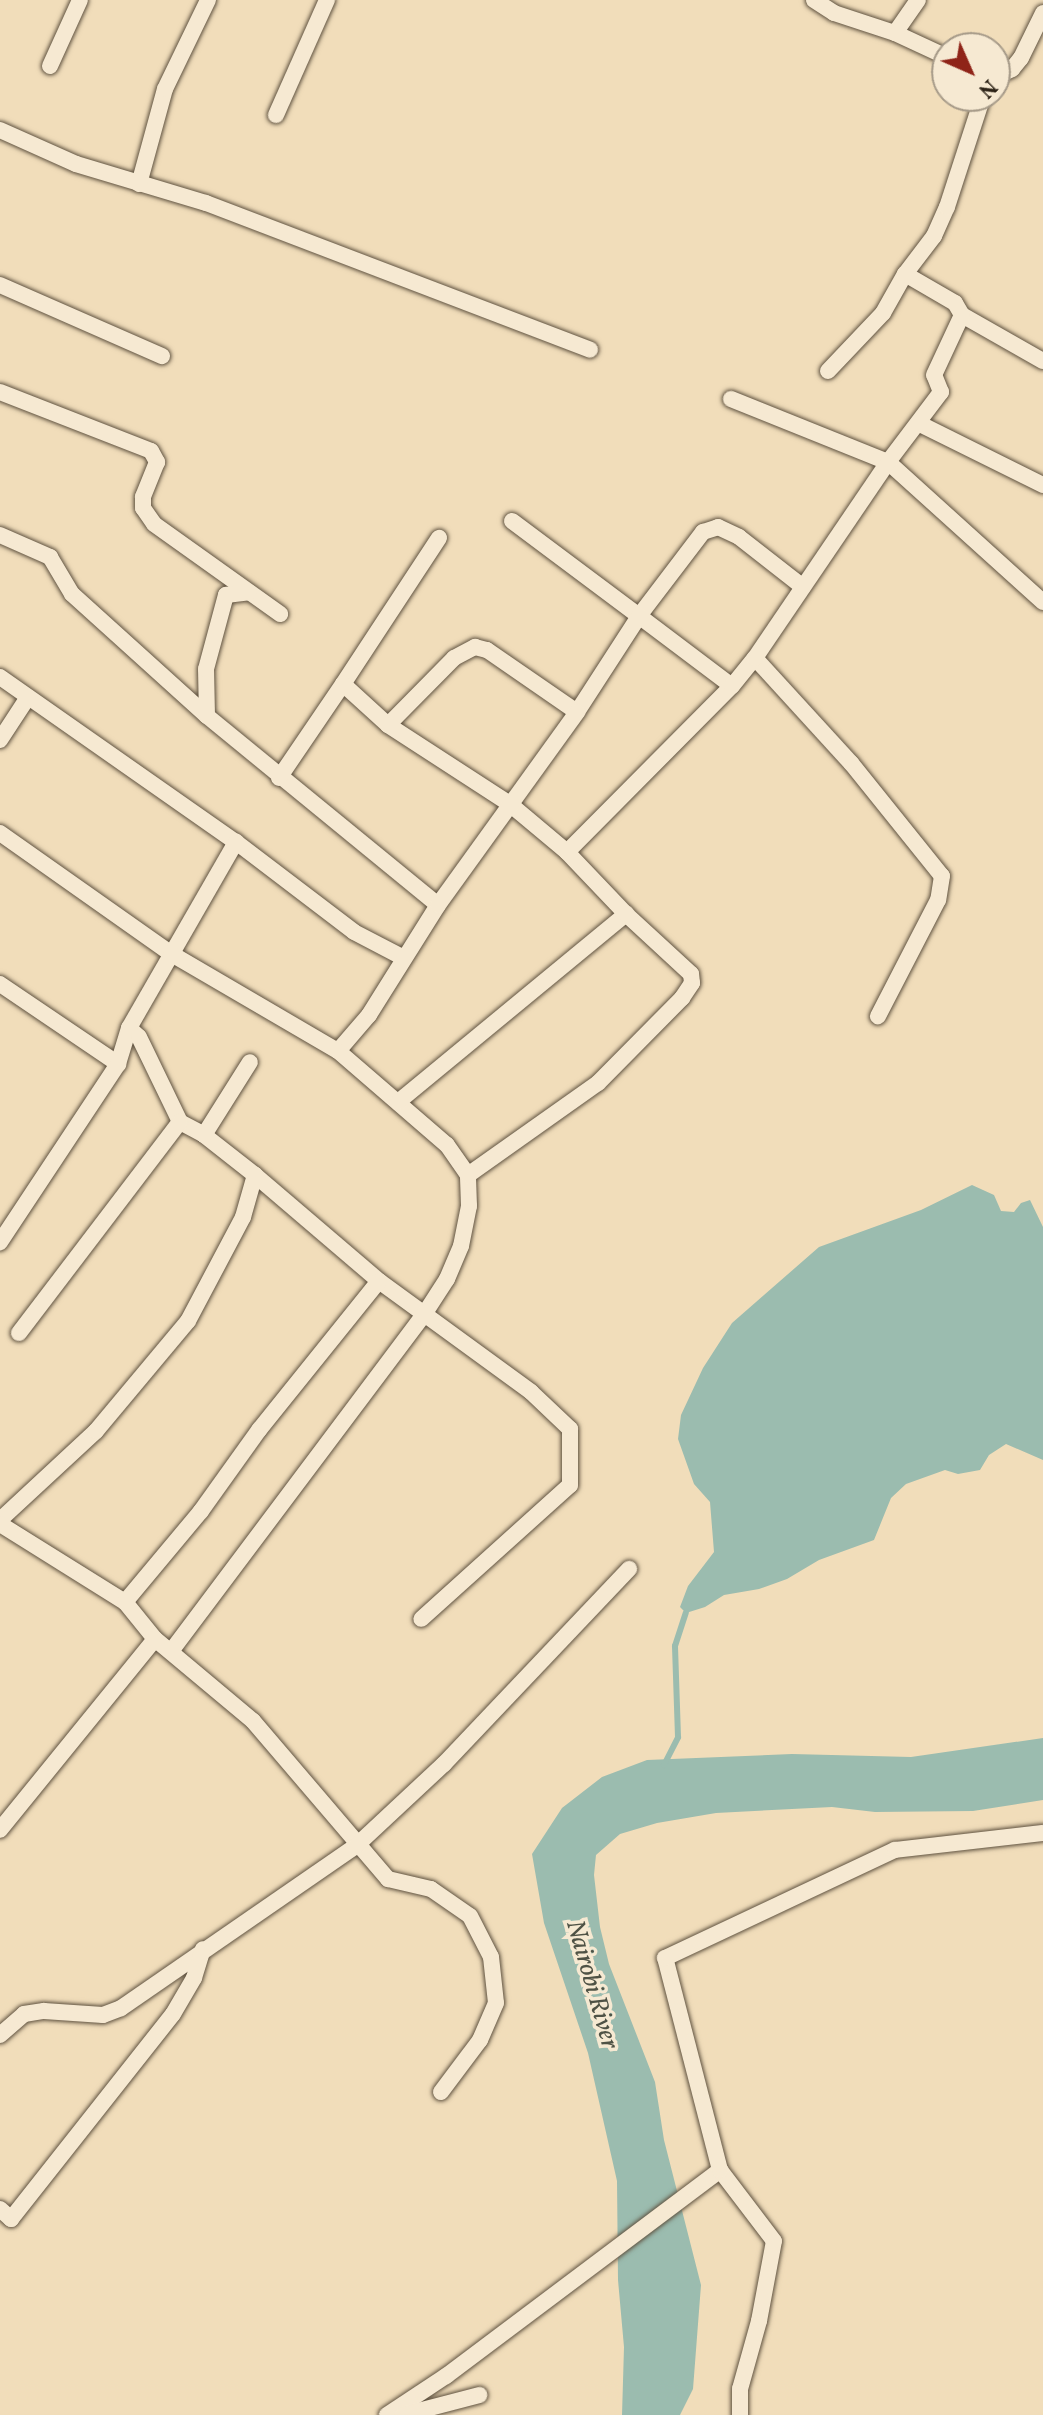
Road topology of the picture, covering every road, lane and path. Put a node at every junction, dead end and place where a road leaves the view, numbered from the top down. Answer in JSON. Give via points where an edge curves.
{"nodes":[{"id":1,"x":80,"y":0,"type":"edge"},
{"id":2,"x":208,"y":0,"type":"edge"},
{"id":3,"x":327,"y":0,"type":"edge"},
{"id":4,"x":814,"y":0,"type":"edge"},
{"id":5,"x":918,"y":0,"type":"edge"},
{"id":6,"x":1043,"y":13,"type":"edge"},
{"id":7,"x":895,"y":33,"type":"junction"},
{"id":8,"x":931,"y":50,"type":"edge"},
{"id":9,"x":50,"y":66,"type":"dead end"},
{"id":10,"x":1011,"y":69,"type":"edge"},
{"id":11,"x":978,"y":112,"type":"edge"},
{"id":12,"x":276,"y":115,"type":"dead end"},
{"id":13,"x":0,"y":130,"type":"edge"},
{"id":14,"x":139,"y":184,"type":"junction"},
{"id":15,"x":905,"y":274,"type":"junction"},
{"id":16,"x":0,"y":285,"type":"edge"},
{"id":17,"x":962,"y":315,"type":"junction"},
{"id":18,"x":590,"y":350,"type":"dead end"},
{"id":19,"x":162,"y":356,"type":"dead end"},
{"id":20,"x":1043,"y":361,"type":"edge"},
{"id":21,"x":828,"y":371,"type":"dead end"},
{"id":22,"x":0,"y":392,"type":"edge"},
{"id":23,"x":731,"y":399,"type":"dead end"},
{"id":24,"x":920,"y":424,"type":"junction"},
{"id":25,"x":888,"y":462,"type":"junction"},
{"id":26,"x":1043,"y":485,"type":"edge"},
{"id":27,"x":512,"y":521,"type":"dead end"},
{"id":28,"x":0,"y":535,"type":"edge"},
{"id":29,"x":439,"y":538,"type":"dead end"},
{"id":30,"x":803,"y":587,"type":"junction"},
{"id":31,"x":249,"y":592,"type":"junction"},
{"id":32,"x":1043,"y":602,"type":"edge"},
{"id":33,"x":280,"y":614,"type":"dead end"},
{"id":34,"x":639,"y":616,"type":"junction"},
{"id":35,"x":755,"y":658,"type":"junction"},
{"id":36,"x":0,"y":677,"type":"edge"},
{"id":37,"x":343,"y":684,"type":"junction"},
{"id":38,"x":732,"y":686,"type":"junction"},
{"id":39,"x":28,"y":697,"type":"junction"},
{"id":40,"x":577,"y":712,"type":"junction"},
{"id":41,"x":207,"y":716,"type":"junction"},
{"id":42,"x":388,"y":725,"type":"junction"},
{"id":43,"x":0,"y":740,"type":"edge"},
{"id":44,"x":279,"y":778,"type":"junction"},
{"id":45,"x":511,"y":805,"type":"junction"},
{"id":46,"x":0,"y":833,"type":"edge"},
{"id":47,"x":236,"y":842,"type":"junction"},
{"id":48,"x":567,"y":852,"type":"junction"},
{"id":49,"x":438,"y":905,"type":"junction"},
{"id":50,"x":626,"y":914,"type":"junction"},
{"id":51,"x":170,"y":953,"type":"junction"},
{"id":52,"x":404,"y":958,"type":"junction"},
{"id":53,"x":0,"y":984,"type":"edge"},
{"id":54,"x":878,"y":1016,"type":"dead end"},
{"id":55,"x":129,"y":1028,"type":"junction"},
{"id":56,"x":338,"y":1051,"type":"junction"},
{"id":57,"x":250,"y":1062,"type":"dead end"},
{"id":58,"x":118,"y":1064,"type":"junction"},
{"id":59,"x":398,"y":1102,"type":"junction"},
{"id":60,"x":180,"y":1122,"type":"junction"},
{"id":61,"x":204,"y":1135,"type":"junction"},
{"id":62,"x":255,"y":1175,"type":"junction"},
{"id":63,"x":468,"y":1175,"type":"junction"},
{"id":64,"x":7,"y":1216,"type":"edge"},
{"id":65,"x":0,"y":1242,"type":"edge"},
{"id":66,"x":379,"y":1281,"type":"junction"},
{"id":67,"x":425,"y":1313,"type":"junction"},
{"id":68,"x":19,"y":1333,"type":"dead end"},
{"id":69,"x":0,"y":1522,"type":"edge"},
{"id":70,"x":629,"y":1569,"type":"dead end"},
{"id":71,"x":125,"y":1602,"type":"junction"},
{"id":72,"x":421,"y":1619,"type":"dead end"},
{"id":73,"x":155,"y":1639,"type":"junction"},
{"id":74,"x":172,"y":1650,"type":"junction"},
{"id":75,"x":0,"y":1830,"type":"edge"},
{"id":76,"x":1043,"y":1833,"type":"edge"},
{"id":77,"x":356,"y":1846,"type":"junction"},
{"id":78,"x":203,"y":1949,"type":"junction"},
{"id":79,"x":0,"y":2035,"type":"edge"},
{"id":80,"x":441,"y":2092,"type":"dead end"},
{"id":81,"x":720,"y":2170,"type":"junction"},
{"id":82,"x":0,"y":2209,"type":"edge"},
{"id":83,"x":479,"y":2395,"type":"dead end"},
{"id":84,"x":387,"y":2415,"type":"edge"},
{"id":85,"x":403,"y":2415,"type":"edge"},
{"id":86,"x":740,"y":2415,"type":"edge"}],
"edges":[{"from":1,"to":9,"type":"street"},
{"from":2,"to":14,"type":"street","via":[[165,89]]},
{"from":3,"to":12,"type":"street"},
{"from":4,"to":7,"type":"street","via":[[834,13]]},
{"from":5,"to":7,"type":"street"},
{"from":6,"to":10,"type":"street"},
{"from":7,"to":8,"type":"street"},
{"from":11,"to":15,"type":"street","via":[[934,236]]},
{"from":13,"to":14,"type":"street","via":[[76,164]]},
{"from":14,"to":18,"type":"street","via":[[206,203]]},
{"from":15,"to":17,"type":"street","via":[[955,303]]},
{"from":15,"to":21,"type":"street","via":[[883,313]]},
{"from":16,"to":19,"type":"street"},
{"from":17,"to":20,"type":"street"},
{"from":17,"to":24,"type":"street","via":[[934,375],[941,392]]},
{"from":22,"to":31,"type":"street","via":[[151,451],[157,462],[143,508],[154,524]]},
{"from":23,"to":25,"type":"street"},
{"from":24,"to":25,"type":"street"},
{"from":24,"to":26,"type":"street"},
{"from":25,"to":30,"type":"street"},
{"from":25,"to":32,"type":"street"},
{"from":27,"to":34,"type":"street"},
{"from":28,"to":41,"type":"street","via":[[50,557],[72,594]]},
{"from":29,"to":37,"type":"street"},
{"from":30,"to":34,"type":"street","via":[[718,527],[703,532]]},
{"from":30,"to":35,"type":"street"},
{"from":31,"to":33,"type":"street"},
{"from":31,"to":41,"type":"street","via":[[226,595],[206,669]]},
{"from":34,"to":38,"type":"street"},
{"from":34,"to":40,"type":"street"},
{"from":35,"to":38,"type":"street"},
{"from":35,"to":54,"type":"street","via":[[851,763],[942,876],[938,900]]},
{"from":36,"to":39,"type":"street"},
{"from":37,"to":42,"type":"street"},
{"from":37,"to":44,"type":"street"},
{"from":38,"to":48,"type":"street"},
{"from":39,"to":43,"type":"street"},
{"from":39,"to":47,"type":"street"},
{"from":40,"to":42,"type":"street","via":[[475,647],[454,658]]},
{"from":40,"to":45,"type":"street"},
{"from":41,"to":44,"type":"street"},
{"from":42,"to":45,"type":"street"},
{"from":44,"to":49,"type":"street"},
{"from":45,"to":48,"type":"street"},
{"from":45,"to":49,"type":"street"},
{"from":46,"to":51,"type":"street"},
{"from":47,"to":51,"type":"street"},
{"from":47,"to":52,"type":"street","via":[[354,932]]},
{"from":48,"to":50,"type":"street"},
{"from":49,"to":52,"type":"street"},
{"from":50,"to":59,"type":"street"},
{"from":50,"to":63,"type":"street","via":[[691,974],[692,983],[598,1083]]},
{"from":51,"to":55,"type":"street"},
{"from":51,"to":56,"type":"street"},
{"from":52,"to":56,"type":"street","via":[[369,1015]]},
{"from":53,"to":58,"type":"street"},
{"from":55,"to":58,"type":"street"},
{"from":55,"to":60,"type":"street","via":[[139,1037]]},
{"from":56,"to":59,"type":"street"},
{"from":57,"to":61,"type":"street"},
{"from":58,"to":64,"type":"street"},
{"from":59,"to":63,"type":"street","via":[[447,1145]]},
{"from":60,"to":61,"type":"street"},
{"from":60,"to":68,"type":"street"},
{"from":61,"to":62,"type":"street"},
{"from":62,"to":66,"type":"street"},
{"from":62,"to":69,"type":"street","via":[[243,1217],[188,1321],[96,1431]]},
{"from":63,"to":67,"type":"street","via":[[469,1206],[461,1246]]},
{"from":64,"to":65,"type":"street"},
{"from":66,"to":67,"type":"street"},
{"from":66,"to":71,"type":"street"},
{"from":67,"to":72,"type":"street","via":[[531,1392],[570,1429],[570,1485]]},
{"from":67,"to":74,"type":"street"},
{"from":69,"to":71,"type":"street"},
{"from":70,"to":77,"type":"street","via":[[434,1774]]},
{"from":71,"to":73,"type":"street"},
{"from":73,"to":74,"type":"street"},
{"from":73,"to":75,"type":"street"},
{"from":74,"to":77,"type":"street","via":[[253,1721],[316,1790]]},
{"from":76,"to":81,"type":"street","via":[[895,1850],[665,1958]]},
{"from":77,"to":78,"type":"street"},
{"from":77,"to":80,"type":"street","via":[[388,1879],[431,1889],[470,1916],[491,1957],[496,2003],[480,2040]]},
{"from":78,"to":79,"type":"street","via":[[121,2008],[103,2015],[24,2014]]},
{"from":78,"to":82,"type":"street","via":[[173,2014],[11,2219]]},
{"from":81,"to":84,"type":"street"},
{"from":81,"to":86,"type":"street","via":[[774,2241],[740,2389]]},
{"from":83,"to":85,"type":"street"}]}
